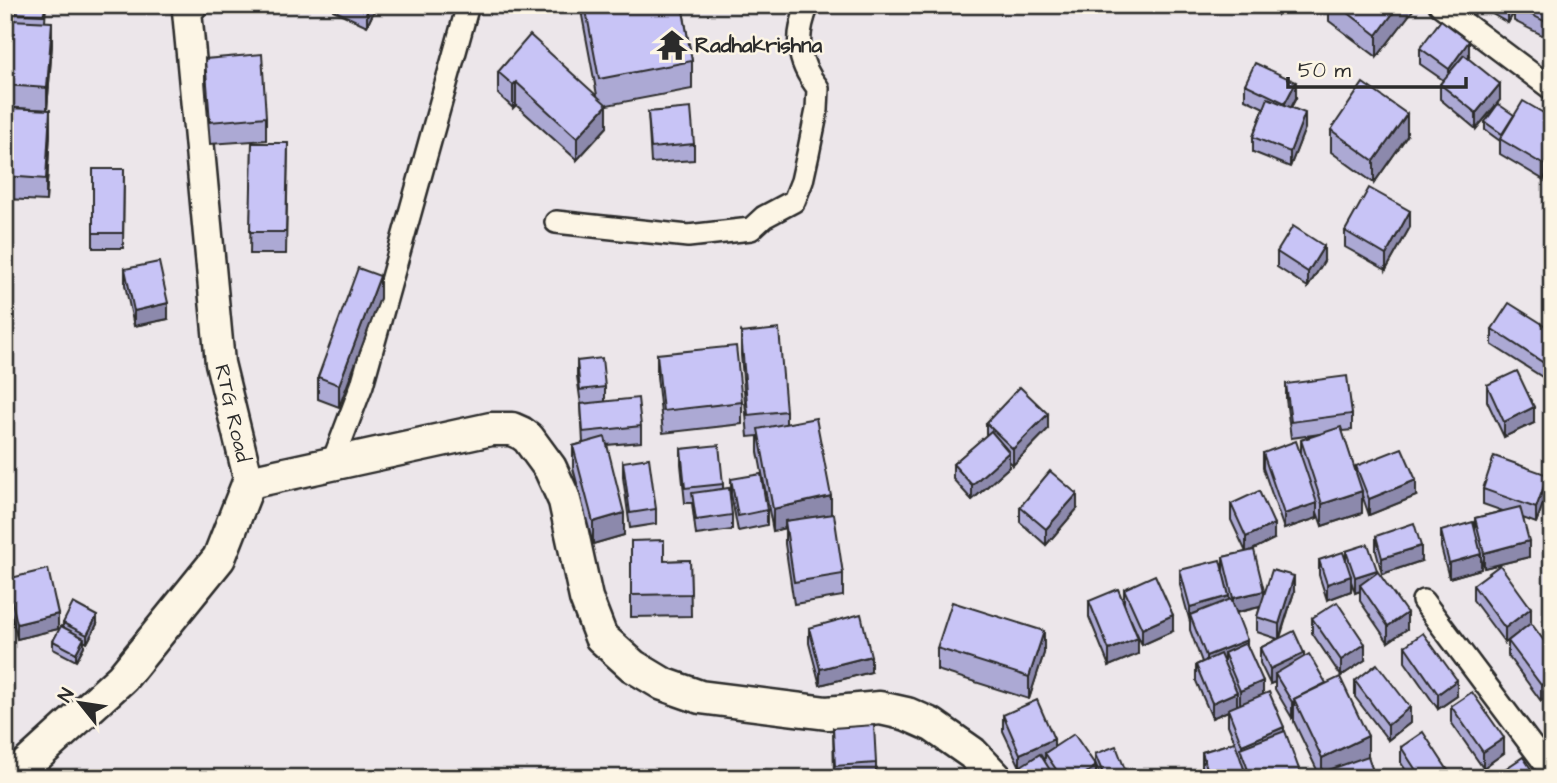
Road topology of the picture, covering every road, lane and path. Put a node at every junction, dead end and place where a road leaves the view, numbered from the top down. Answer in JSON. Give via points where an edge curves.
{"nodes":[{"id":1,"x":468,"y":5,"type":"edge"},
{"id":2,"x":808,"y":5,"type":"edge"},
{"id":3,"x":1440,"y":5,"type":"edge"},
{"id":4,"x":189,"y":7,"type":"edge"},
{"id":5,"x":1552,"y":89,"type":"edge"},
{"id":6,"x":556,"y":222,"type":"dead end"},
{"id":7,"x":332,"y":464,"type":"junction"},
{"id":8,"x":249,"y":482,"type":"junction"},
{"id":9,"x":1423,"y":601,"type":"dead end"},
{"id":10,"x":1552,"y":774,"type":"edge"},
{"id":11,"x":12,"y":778,"type":"edge"},
{"id":12,"x":996,"y":778,"type":"edge"}],
"edges":[{"from":1,"to":7,"type":"street","via":[[362,386]]},
{"from":2,"to":6,"type":"street","via":[[798,46],[807,74],[818,88],[817,110],[794,201],[751,229],[688,236]]},
{"from":3,"to":5,"type":"street"},
{"from":4,"to":8,"type":"main road","name":"RTG Road","via":[[220,363]]},
{"from":7,"to":8,"type":"main road"},
{"from":7,"to":12,"type":"main road","via":[[491,429],[521,433],[550,468],[565,501],[586,598],[601,637],[633,666],[663,684],[700,697],[827,713],[880,708],[907,714],[932,724],[972,753]]},
{"from":8,"to":11,"type":"main road","name":"RTG Road","via":[[219,558],[122,678]]},
{"from":9,"to":10,"type":"street"}]}
